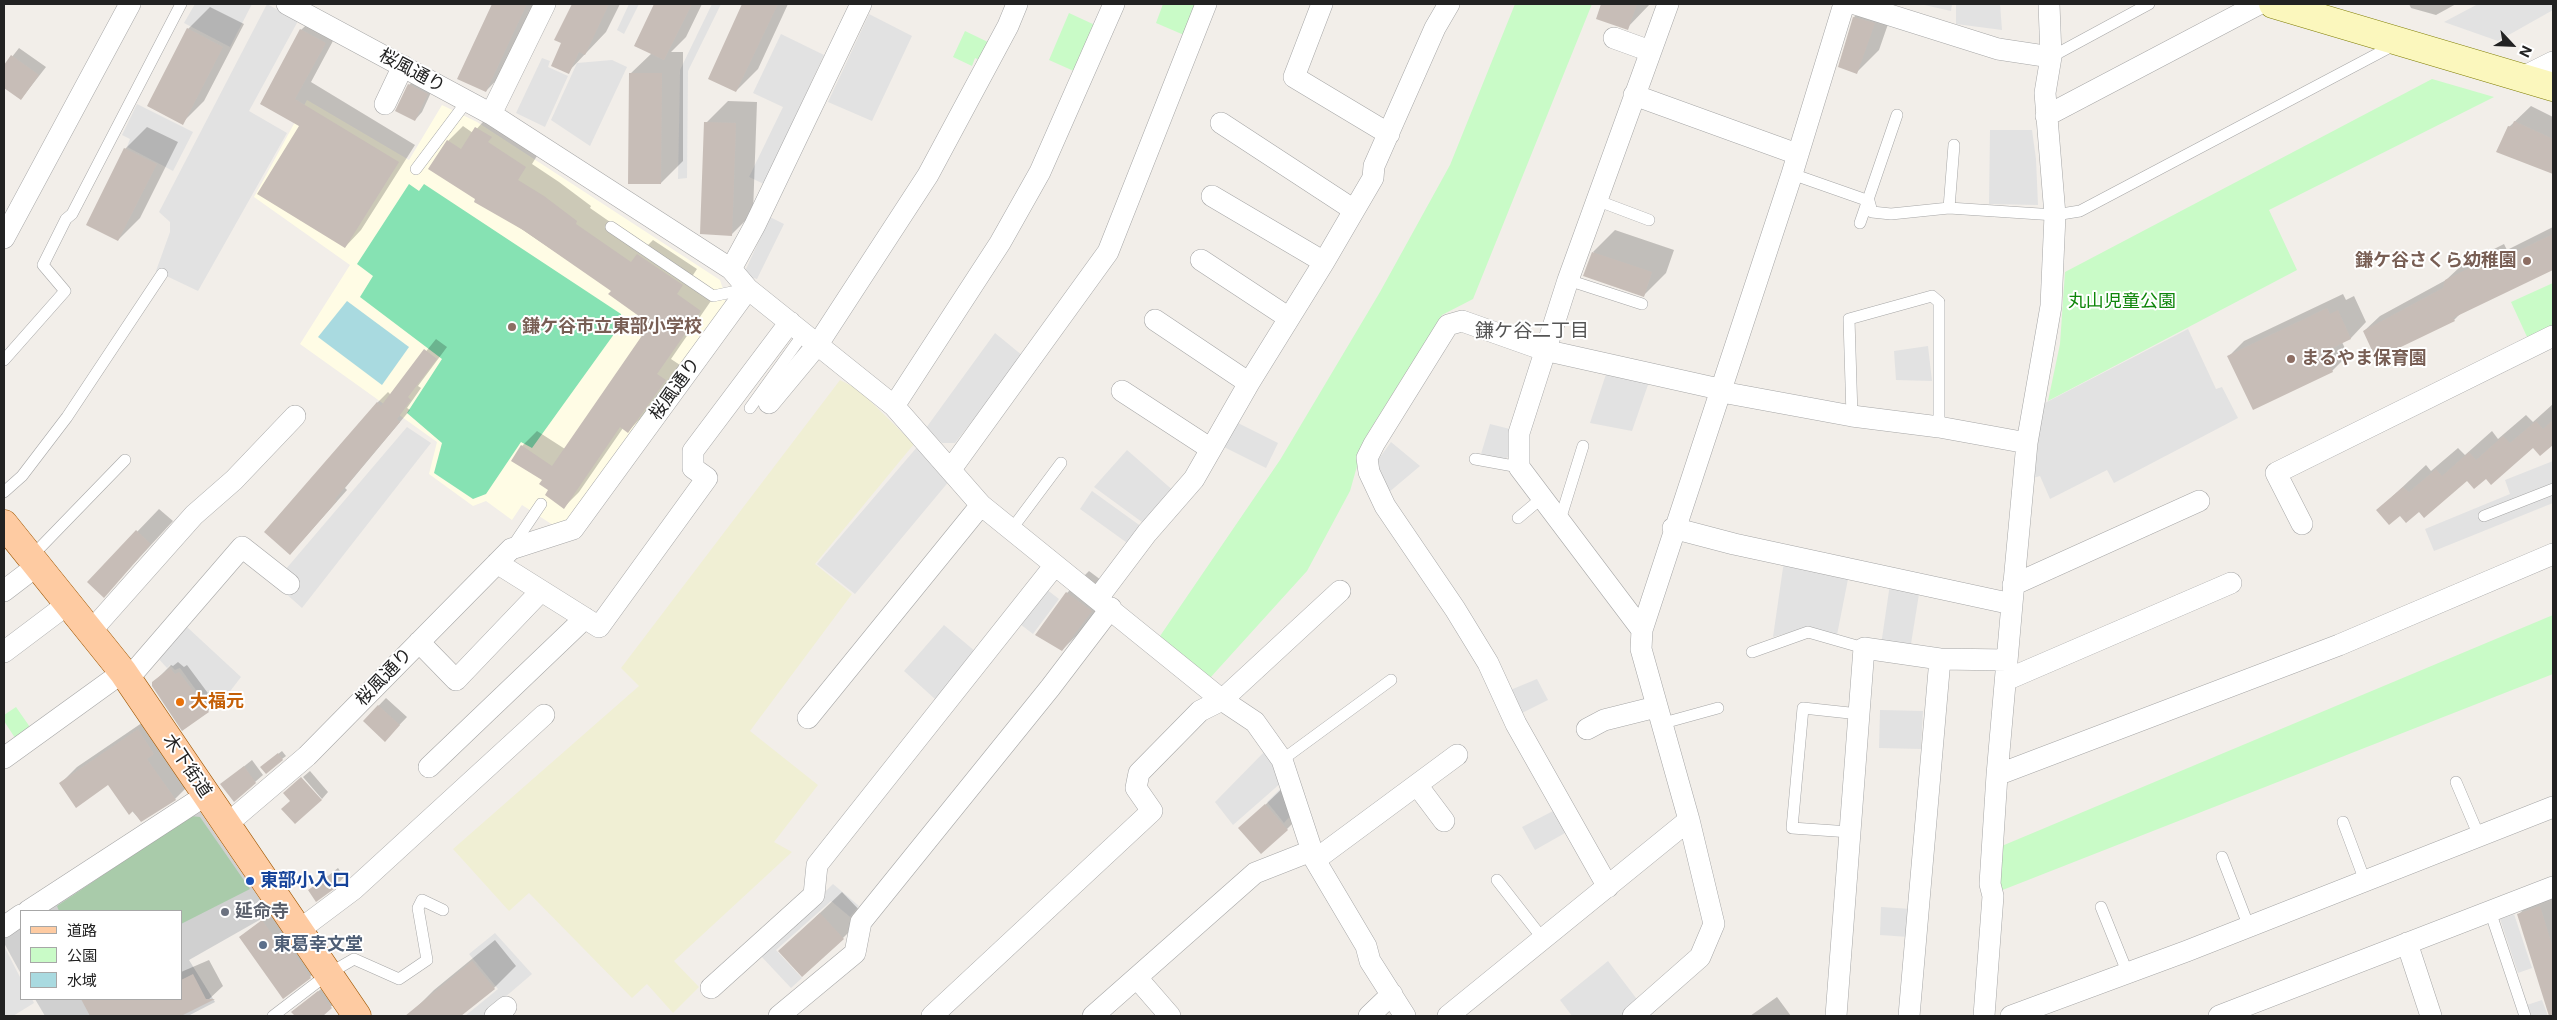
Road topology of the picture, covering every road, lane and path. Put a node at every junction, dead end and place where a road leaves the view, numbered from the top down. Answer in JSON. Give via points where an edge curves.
{"nodes":[{"id":1,"x":130,"y":4,"type":"edge"},
{"id":2,"x":181,"y":4,"type":"edge"},
{"id":3,"x":288,"y":4,"type":"edge"},
{"id":4,"x":544,"y":4,"type":"edge"},
{"id":5,"x":861,"y":4,"type":"edge"},
{"id":6,"x":1018,"y":4,"type":"edge"},
{"id":7,"x":1114,"y":4,"type":"edge"},
{"id":8,"x":1206,"y":4,"type":"edge"},
{"id":9,"x":1322,"y":4,"type":"edge"},
{"id":10,"x":1449,"y":4,"type":"edge"},
{"id":11,"x":1668,"y":4,"type":"edge"},
{"id":12,"x":1844,"y":4,"type":"edge"},
{"id":13,"x":1855,"y":4,"type":"edge"},
{"id":14,"x":2048,"y":4,"type":"edge"},
{"id":15,"x":2148,"y":4,"type":"edge"},
{"id":16,"x":2259,"y":4,"type":"edge"},
{"id":17,"x":2273,"y":4,"type":"edge"},
{"id":18,"x":1614,"y":38,"type":"dead end"},
{"id":19,"x":2400,"y":41,"type":"junction"},
{"id":20,"x":1650,"y":51,"type":"junction"},
{"id":21,"x":2051,"y":57,"type":"junction"},
{"id":22,"x":2553,"y":62,"type":"edge"},
{"id":23,"x":403,"y":66,"type":"junction"},
{"id":24,"x":2521,"y":78,"type":"junction"},
{"id":25,"x":2553,"y":87,"type":"edge"},
{"id":26,"x":1634,"y":95,"type":"junction"},
{"id":27,"x":467,"y":101,"type":"junction"},
{"id":28,"x":385,"y":104,"type":"dead end"},
{"id":29,"x":491,"y":114,"type":"junction"},
{"id":30,"x":1897,"y":115,"type":"dead end"},
{"id":31,"x":2046,"y":116,"type":"junction"},
{"id":32,"x":1221,"y":123,"type":"dead end"},
{"id":33,"x":1389,"y":134,"type":"junction"},
{"id":34,"x":1954,"y":145,"type":"dead end"},
{"id":35,"x":1794,"y":164,"type":"junction"},
{"id":36,"x":416,"y":169,"type":"dead end"},
{"id":37,"x":1212,"y":196,"type":"dead end"},
{"id":38,"x":1596,"y":200,"type":"junction"},
{"id":39,"x":1869,"y":202,"type":"junction"},
{"id":40,"x":1949,"y":208,"type":"junction"},
{"id":41,"x":1354,"y":210,"type":"junction"},
{"id":42,"x":2055,"y":215,"type":"junction"},
{"id":43,"x":1650,"y":220,"type":"dead end"},
{"id":44,"x":1860,"y":223,"type":"dead end"},
{"id":45,"x":611,"y":227,"type":"dead end"},
{"id":46,"x":4,"y":238,"type":"edge"},
{"id":47,"x":1201,"y":260,"type":"dead end"},
{"id":48,"x":1324,"y":262,"type":"junction"},
{"id":49,"x":731,"y":269,"type":"junction"},
{"id":50,"x":162,"y":274,"type":"dead end"},
{"id":51,"x":1568,"y":280,"type":"junction"},
{"id":52,"x":748,"y":289,"type":"junction"},
{"id":53,"x":1642,"y":304,"type":"dead end"},
{"id":54,"x":1290,"y":318,"type":"junction"},
{"id":55,"x":1155,"y":320,"type":"dead end"},
{"id":56,"x":804,"y":333,"type":"junction"},
{"id":57,"x":2553,"y":336,"type":"edge"},
{"id":58,"x":1544,"y":350,"type":"junction"},
{"id":59,"x":4,"y":360,"type":"edge"},
{"id":60,"x":1249,"y":383,"type":"junction"},
{"id":61,"x":1720,"y":389,"type":"junction"},
{"id":62,"x":1122,"y":391,"type":"dead end"},
{"id":63,"x":760,"y":405,"type":"dead end"},
{"id":64,"x":894,"y":406,"type":"junction"},
{"id":65,"x":295,"y":416,"type":"dead end"},
{"id":66,"x":1852,"y":416,"type":"junction"},
{"id":67,"x":1939,"y":427,"type":"junction"},
{"id":68,"x":2027,"y":443,"type":"junction"},
{"id":69,"x":1583,"y":446,"type":"dead end"},
{"id":70,"x":1212,"y":448,"type":"junction"},
{"id":71,"x":1475,"y":459,"type":"dead end"},
{"id":72,"x":125,"y":460,"type":"dead end"},
{"id":73,"x":1061,"y":463,"type":"dead end"},
{"id":74,"x":1519,"y":467,"type":"junction"},
{"id":75,"x":952,"y":469,"type":"junction"},
{"id":76,"x":2553,"y":489,"type":"edge"},
{"id":77,"x":4,"y":492,"type":"edge"},
{"id":78,"x":1543,"y":497,"type":"junction"},
{"id":79,"x":2199,"y":502,"type":"dead end"},
{"id":80,"x":540,"y":504,"type":"dead end"},
{"id":81,"x":981,"y":505,"type":"junction"},
{"id":82,"x":2484,"y":516,"type":"dead end"},
{"id":83,"x":1518,"y":518,"type":"dead end"},
{"id":84,"x":1560,"y":520,"type":"junction"},
{"id":85,"x":4,"y":524,"type":"edge"},
{"id":86,"x":2302,"y":524,"type":"dead end"},
{"id":87,"x":1673,"y":528,"type":"junction"},
{"id":88,"x":1011,"y":530,"type":"junction"},
{"id":89,"x":2553,"y":554,"type":"edge"},
{"id":90,"x":504,"y":556,"type":"junction"},
{"id":91,"x":35,"y":561,"type":"junction"},
{"id":92,"x":1055,"y":565,"type":"junction"},
{"id":93,"x":2231,"y":583,"type":"dead end"},
{"id":94,"x":289,"y":584,"type":"dead end"},
{"id":95,"x":4,"y":591,"type":"edge"},
{"id":96,"x":542,"y":591,"type":"junction"},
{"id":97,"x":1340,"y":591,"type":"dead end"},
{"id":98,"x":2012,"y":594,"type":"junction"},
{"id":99,"x":68,"y":602,"type":"junction"},
{"id":100,"x":1105,"y":603,"type":"junction"},
{"id":101,"x":585,"y":618,"type":"junction"},
{"id":102,"x":1642,"y":630,"type":"junction"},
{"id":103,"x":91,"y":631,"type":"junction"},
{"id":104,"x":419,"y":642,"type":"junction"},
{"id":105,"x":1864,"y":648,"type":"junction"},
{"id":106,"x":4,"y":652,"type":"edge"},
{"id":107,"x":1752,"y":652,"type":"dead end"},
{"id":108,"x":1940,"y":659,"type":"junction"},
{"id":109,"x":2007,"y":670,"type":"junction"},
{"id":110,"x":125,"y":675,"type":"junction"},
{"id":111,"x":1392,"y":680,"type":"dead end"},
{"id":112,"x":1222,"y":700,"type":"junction"},
{"id":113,"x":1718,"y":708,"type":"dead end"},
{"id":114,"x":1859,"y":714,"type":"junction"},
{"id":115,"x":544,"y":715,"type":"dead end"},
{"id":116,"x":1658,"y":715,"type":"junction"},
{"id":117,"x":808,"y":718,"type":"dead end"},
{"id":118,"x":1587,"y":729,"type":"dead end"},
{"id":119,"x":1457,"y":754,"type":"dead end"},
{"id":120,"x":4,"y":758,"type":"edge"},
{"id":121,"x":1282,"y":760,"type":"junction"},
{"id":122,"x":429,"y":768,"type":"dead end"},
{"id":123,"x":1997,"y":775,"type":"junction"},
{"id":124,"x":2456,"y":782,"type":"dead end"},
{"id":125,"x":1417,"y":786,"type":"junction"},
{"id":126,"x":206,"y":795,"type":"junction"},
{"id":127,"x":2553,"y":807,"type":"edge"},
{"id":128,"x":1690,"y":820,"type":"junction"},
{"id":129,"x":1444,"y":821,"type":"dead end"},
{"id":130,"x":2343,"y":822,"type":"dead end"},
{"id":131,"x":226,"y":825,"type":"junction"},
{"id":132,"x":1850,"y":832,"type":"junction"},
{"id":133,"x":2479,"y":836,"type":"junction"},
{"id":134,"x":1313,"y":855,"type":"junction"},
{"id":135,"x":2222,"y":857,"type":"dead end"},
{"id":136,"x":1497,"y":880,"type":"dead end"},
{"id":137,"x":2365,"y":881,"type":"junction"},
{"id":138,"x":1608,"y":887,"type":"junction"},
{"id":139,"x":2553,"y":887,"type":"edge"},
{"id":140,"x":2101,"y":907,"type":"dead end"},
{"id":141,"x":30,"y":910,"type":"edge"},
{"id":142,"x":443,"y":910,"type":"dead end"},
{"id":143,"x":2490,"y":911,"type":"junction"},
{"id":144,"x":20,"y":917,"type":"edge"},
{"id":145,"x":4,"y":927,"type":"edge"},
{"id":146,"x":2249,"y":927,"type":"junction"},
{"id":147,"x":298,"y":931,"type":"junction"},
{"id":148,"x":1544,"y":939,"type":"junction"},
{"id":149,"x":2407,"y":943,"type":"junction"},
{"id":150,"x":328,"y":974,"type":"junction"},
{"id":151,"x":2128,"y":974,"type":"junction"},
{"id":152,"x":1137,"y":978,"type":"junction"},
{"id":153,"x":711,"y":988,"type":"dead end"},
{"id":154,"x":1392,"y":994,"type":"junction"},
{"id":155,"x":273,"y":1016,"type":"edge"},
{"id":156,"x":357,"y":1016,"type":"edge"},
{"id":157,"x":779,"y":1016,"type":"edge"},
{"id":158,"x":932,"y":1016,"type":"edge"},
{"id":159,"x":1093,"y":1016,"type":"edge"},
{"id":160,"x":1170,"y":1016,"type":"edge"},
{"id":161,"x":1369,"y":1016,"type":"edge"},
{"id":162,"x":1405,"y":1016,"type":"edge"},
{"id":163,"x":1448,"y":1016,"type":"edge"},
{"id":164,"x":1633,"y":1016,"type":"edge"},
{"id":165,"x":1836,"y":1016,"type":"edge"},
{"id":166,"x":1909,"y":1016,"type":"edge"},
{"id":167,"x":1984,"y":1016,"type":"edge"},
{"id":168,"x":2011,"y":1016,"type":"edge"},
{"id":169,"x":2219,"y":1016,"type":"edge"},
{"id":170,"x":2431,"y":1016,"type":"edge"},
{"id":171,"x":2525,"y":1016,"type":"edge"}],
"edges":[{"from":1,"to":46,"type":"street"},
{"from":2,"to":59,"type":"lane","via":[[43,265],[65,291]]},
{"from":3,"to":23,"type":"street","name":"桜風通り"},
{"from":4,"to":29,"type":"street"},
{"from":5,"to":49,"type":"street"},
{"from":6,"to":56,"type":"street","via":[[928,175]]},
{"from":7,"to":64,"type":"street","via":[[1040,172],[1000,242]]},
{"from":8,"to":75,"type":"street","via":[[1108,252]]},
{"from":9,"to":33,"type":"street","via":[[1294,77]]},
{"from":10,"to":33,"type":"street","via":[[1435,28]]},
{"from":11,"to":20,"type":"street"},
{"from":12,"to":35,"type":"street"},
{"from":13,"to":21,"type":"street","via":[[1998,49]]},
{"from":14,"to":21,"type":"street"},
{"from":15,"to":21,"type":"lane"},
{"from":16,"to":31,"type":"street"},
{"from":17,"to":19,"type":"street"},
{"from":18,"to":20,"type":"street"},
{"from":19,"to":24,"type":"street"},
{"from":19,"to":42,"type":"lane","via":[[2080,211]]},
{"from":20,"to":26,"type":"street"},
{"from":21,"to":31,"type":"street","via":[[2044,93]]},
{"from":22,"to":24,"type":"street"},
{"from":23,"to":27,"type":"street","name":"桜風通り"},
{"from":23,"to":28,"type":"street"},
{"from":24,"to":25,"type":"street"},
{"from":26,"to":35,"type":"street"},
{"from":26,"to":38,"type":"street"},
{"from":27,"to":29,"type":"street","name":"桜風通り"},
{"from":27,"to":36,"type":"lane"},
{"from":29,"to":49,"type":"street","name":"桜風通り"},
{"from":30,"to":39,"type":"lane"},
{"from":31,"to":42,"type":"street"},
{"from":32,"to":41,"type":"street"},
{"from":33,"to":41,"type":"street","via":[[1374,166],[1373,178]]},
{"from":34,"to":40,"type":"lane"},
{"from":35,"to":39,"type":"lane"},
{"from":35,"to":61,"type":"street"},
{"from":37,"to":48,"type":"street"},
{"from":38,"to":43,"type":"lane"},
{"from":38,"to":51,"type":"street"},
{"from":39,"to":40,"type":"lane","via":[[1872,212],[1891,214]]},
{"from":39,"to":44,"type":"lane"},
{"from":40,"to":42,"type":"lane"},
{"from":41,"to":48,"type":"street"},
{"from":42,"to":68,"type":"street","via":[[2051,306]]},
{"from":45,"to":52,"type":"lane","via":[[713,296]]},
{"from":47,"to":54,"type":"street"},
{"from":48,"to":54,"type":"street"},
{"from":49,"to":52,"type":"street","name":"桜風通り"},
{"from":50,"to":77,"type":"lane","via":[[67,417],[22,476]]},
{"from":51,"to":53,"type":"lane"},
{"from":51,"to":58,"type":"street"},
{"from":52,"to":56,"type":"street"},
{"from":52,"to":90,"type":"street","name":"桜風通り","via":[[574,529]]},
{"from":54,"to":60,"type":"street"},
{"from":55,"to":60,"type":"street"},
{"from":56,"to":63,"type":"street"},
{"from":56,"to":64,"type":"street"},
{"from":56,"to":101,"type":"street","via":[[693,451],[693,468],[707,478],[599,627]]},
{"from":57,"to":86,"type":"street","via":[[2276,473]]},
{"from":58,"to":61,"type":"street"},
{"from":58,"to":74,"type":"street","via":[[1519,433]]},
{"from":58,"to":138,"type":"street","via":[[1462,321],[1448,325],[1363,466],[1385,506],[1488,662],[1516,724]]},
{"from":60,"to":70,"type":"street"},
{"from":61,"to":66,"type":"street"},
{"from":61,"to":87,"type":"street"},
{"from":62,"to":70,"type":"street"},
{"from":64,"to":75,"type":"street"},
{"from":65,"to":103,"type":"street","via":[[200,521]]},
{"from":66,"to":67,"type":"street"},
{"from":66,"to":67,"type":"lane","via":[[1849,319],[1932,296],[1939,302]]},
{"from":67,"to":68,"type":"street"},
{"from":68,"to":98,"type":"street"},
{"from":69,"to":84,"type":"lane"},
{"from":70,"to":100,"type":"street","via":[[1194,479],[1147,533]]},
{"from":71,"to":74,"type":"lane"},
{"from":72,"to":91,"type":"lane"},
{"from":73,"to":88,"type":"lane"},
{"from":74,"to":78,"type":"street"},
{"from":75,"to":81,"type":"street"},
{"from":76,"to":82,"type":"lane"},
{"from":78,"to":83,"type":"lane"},
{"from":78,"to":84,"type":"street"},
{"from":79,"to":98,"type":"street"},
{"from":80,"to":90,"type":"lane"},
{"from":81,"to":88,"type":"street"},
{"from":81,"to":117,"type":"street"},
{"from":84,"to":102,"type":"street"},
{"from":85,"to":91,"type":"main road","name":"木下街道"},
{"from":87,"to":98,"type":"street","via":[[1734,544]]},
{"from":87,"to":102,"type":"street"},
{"from":88,"to":92,"type":"street"},
{"from":89,"to":123,"type":"street","via":[[2339,645]]},
{"from":90,"to":96,"type":"street"},
{"from":90,"to":104,"type":"street","name":"桜風通り"},
{"from":91,"to":95,"type":"street"},
{"from":91,"to":99,"type":"main road","name":"木下街道"},
{"from":92,"to":100,"type":"street"},
{"from":92,"to":153,"type":"street","via":[[817,865],[814,895]]},
{"from":93,"to":109,"type":"street"},
{"from":94,"to":110,"type":"street","via":[[242,547]]},
{"from":96,"to":101,"type":"street"},
{"from":96,"to":104,"type":"street","via":[[456,680]]},
{"from":97,"to":112,"type":"street"},
{"from":98,"to":109,"type":"street"},
{"from":99,"to":103,"type":"main road","name":"木下街道"},
{"from":99,"to":106,"type":"street"},
{"from":100,"to":112,"type":"street"},
{"from":100,"to":157,"type":"street","via":[[1050,688],[861,922],[855,953]]},
{"from":101,"to":122,"type":"street"},
{"from":102,"to":116,"type":"street","via":[[1641,649]]},
{"from":103,"to":110,"type":"main road","name":"木下街道"},
{"from":104,"to":131,"type":"street","name":"桜風通り","via":[[307,756]]},
{"from":105,"to":107,"type":"lane","via":[[1808,632]]},
{"from":105,"to":108,"type":"street"},
{"from":105,"to":114,"type":"street"},
{"from":108,"to":109,"type":"street"},
{"from":108,"to":166,"type":"street"},
{"from":109,"to":123,"type":"street"},
{"from":110,"to":120,"type":"street"},
{"from":110,"to":126,"type":"main road","name":"木下街道"},
{"from":111,"to":121,"type":"lane"},
{"from":112,"to":121,"type":"street","via":[[1255,722]]},
{"from":112,"to":158,"type":"street","via":[[1200,711],[1140,773],[1136,788],[1152,811]]},
{"from":113,"to":116,"type":"lane"},
{"from":114,"to":132,"type":"street"},
{"from":114,"to":132,"type":"lane","via":[[1803,708],[1792,828]]},
{"from":115,"to":147,"type":"street","via":[[354,889]]},
{"from":116,"to":118,"type":"street","via":[[1604,720]]},
{"from":116,"to":128,"type":"street"},
{"from":119,"to":125,"type":"street"},
{"from":121,"to":134,"type":"street"},
{"from":123,"to":167,"type":"street","via":[[1990,884],[1993,896]]},
{"from":124,"to":133,"type":"lane"},
{"from":125,"to":129,"type":"street"},
{"from":125,"to":134,"type":"street"},
{"from":126,"to":131,"type":"main road","name":"木下街道"},
{"from":126,"to":141,"type":"street"},
{"from":127,"to":133,"type":"street"},
{"from":128,"to":138,"type":"street"},
{"from":128,"to":164,"type":"street","via":[[1714,924],[1700,956]]},
{"from":130,"to":137,"type":"lane"},
{"from":131,"to":147,"type":"main road","name":"木下街道"},
{"from":132,"to":165,"type":"street"},
{"from":133,"to":137,"type":"street"},
{"from":134,"to":152,"type":"street","via":[[1256,872]]},
{"from":134,"to":154,"type":"street","via":[[1366,946],[1370,961]]},
{"from":135,"to":146,"type":"lane"},
{"from":136,"to":148,"type":"lane"},
{"from":137,"to":146,"type":"street"},
{"from":138,"to":148,"type":"street"},
{"from":139,"to":143,"type":"street"},
{"from":140,"to":151,"type":"lane"},
{"from":142,"to":150,"type":"lane","via":[[422,900],[418,908],[427,960],[399,979],[354,959]]},
{"from":143,"to":149,"type":"street"},
{"from":143,"to":171,"type":"lane"},
{"from":144,"to":145,"type":"street"},
{"from":146,"to":151,"type":"street"},
{"from":147,"to":150,"type":"main road","name":"木下街道"},
{"from":148,"to":163,"type":"street"},
{"from":149,"to":169,"type":"street"},
{"from":149,"to":170,"type":"street"},
{"from":150,"to":155,"type":"lane"},
{"from":150,"to":156,"type":"main road","name":"木下街道"},
{"from":151,"to":168,"type":"street"},
{"from":152,"to":159,"type":"street"},
{"from":152,"to":160,"type":"street"},
{"from":154,"to":161,"type":"street"},
{"from":154,"to":162,"type":"street"}]}
